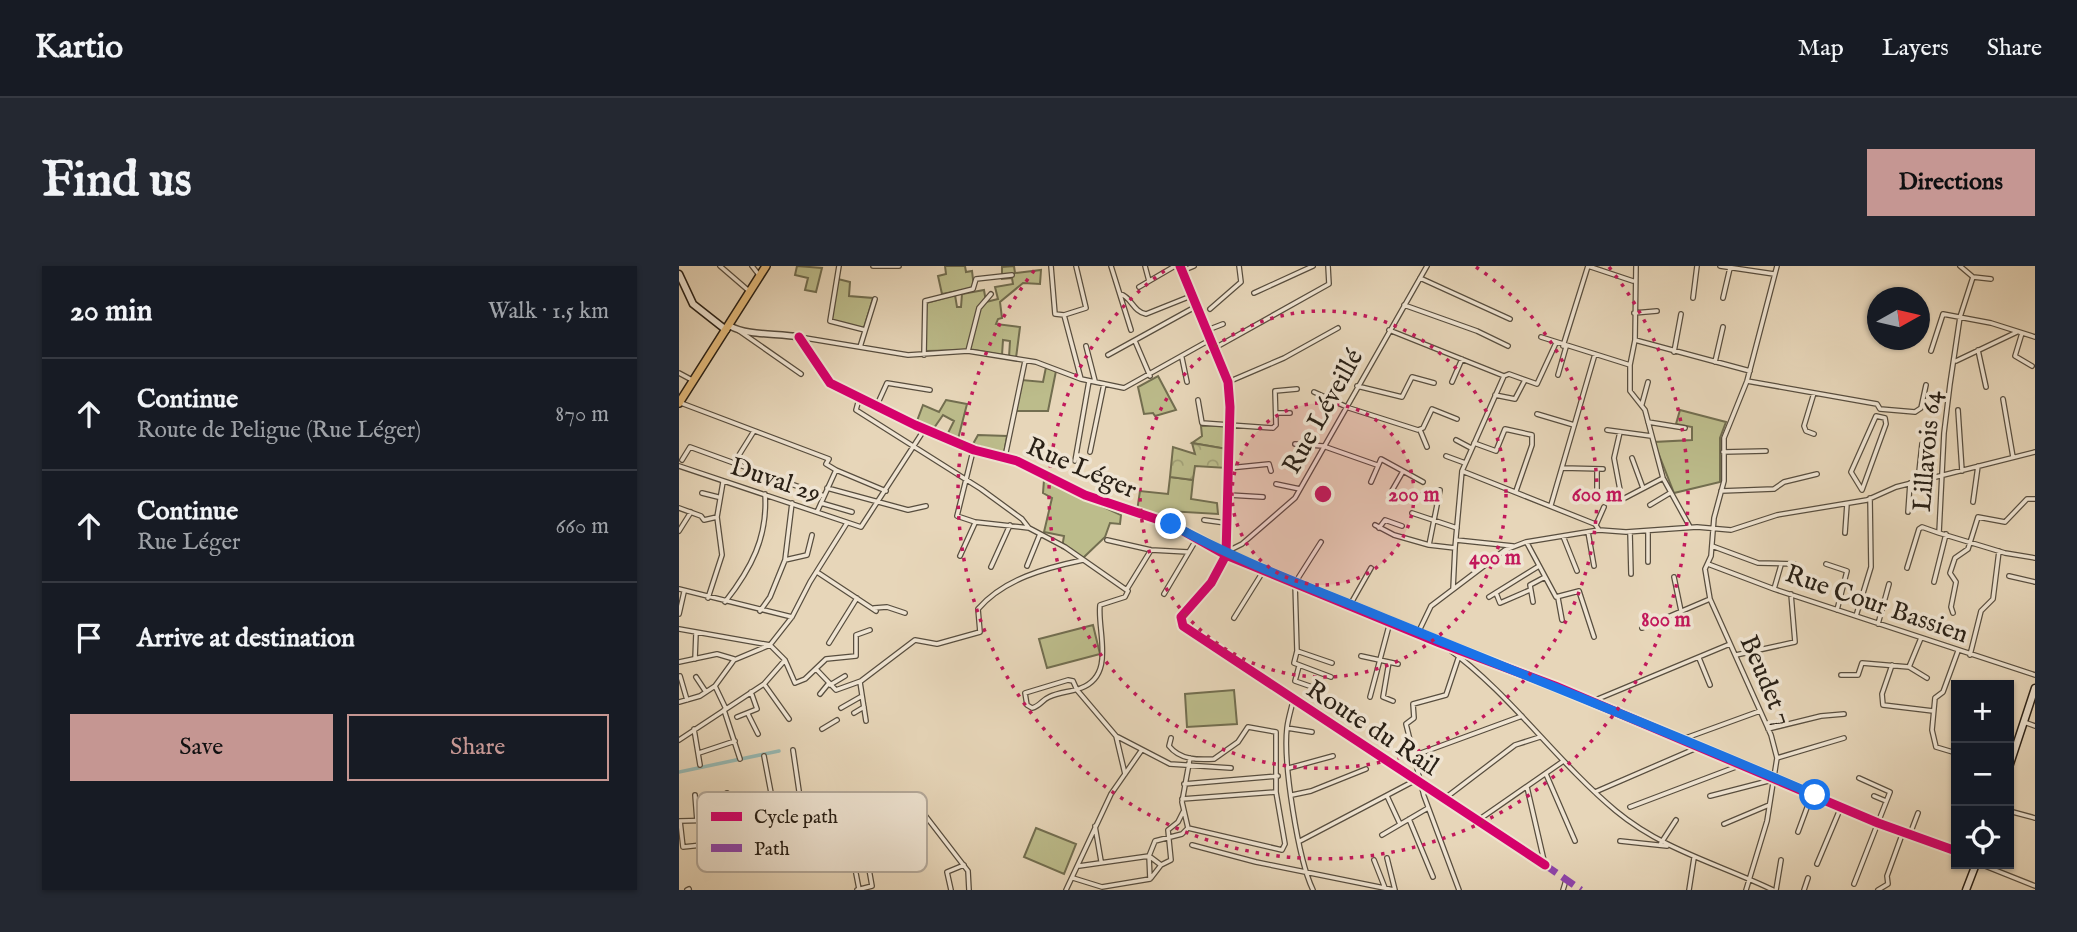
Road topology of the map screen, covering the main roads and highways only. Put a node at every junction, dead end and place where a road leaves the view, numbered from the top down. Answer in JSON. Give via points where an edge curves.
{"nodes":[{"id":1,"x":766,"y":266,"type":"edge"},
{"id":2,"x":679,"y":274,"type":"edge"},
{"id":3,"x":731,"y":329,"type":"junction"},
{"id":4,"x":679,"y":403,"type":"edge"},
{"id":5,"x":2035,"y":688,"type":"edge"},
{"id":6,"x":2014,"y":751,"type":"edge"},
{"id":7,"x":1976,"y":869,"type":"edge"},
{"id":8,"x":1966,"y":890,"type":"edge"}],
"edges":[{"from":1,"to":3,"type":"main road"},
{"from":2,"to":3,"type":"main road","via":[[694,304]]},
{"from":3,"to":4,"type":"main road"},
{"from":5,"to":6,"type":"main road"},
{"from":7,"to":8,"type":"main road"}]}
